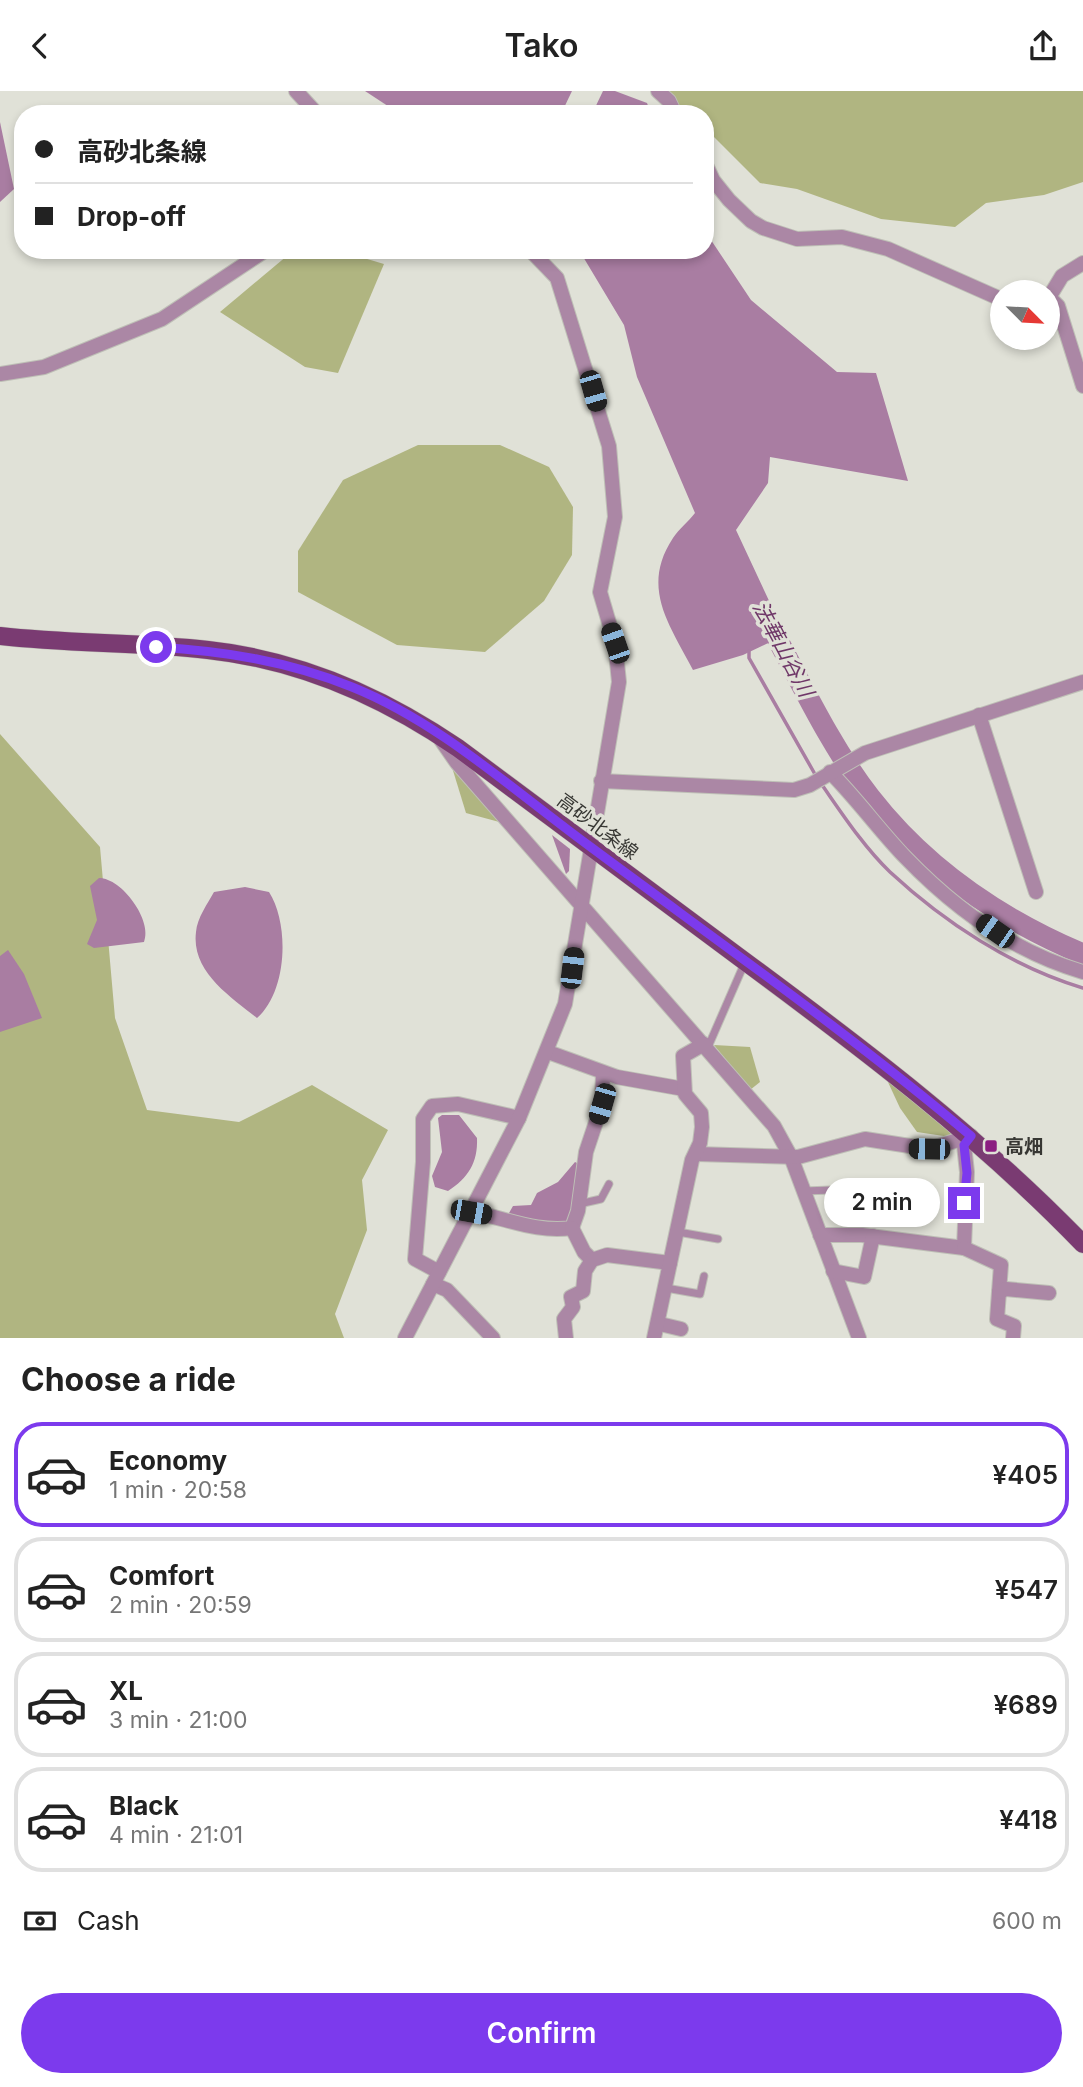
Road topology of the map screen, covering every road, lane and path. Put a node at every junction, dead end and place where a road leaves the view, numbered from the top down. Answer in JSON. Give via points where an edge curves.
{"nodes":[{"id":1,"x":296,"y":91,"type":"edge"},
{"id":2,"x":658,"y":91,"type":"edge"},
{"id":3,"x":309,"y":105,"type":"edge"},
{"id":4,"x":671,"y":105,"type":"edge"},
{"id":5,"x":714,"y":181,"type":"edge"},
{"id":6,"x":253,"y":259,"type":"edge"},
{"id":7,"x":539,"y":259,"type":"edge"},
{"id":8,"x":1083,"y":263,"type":"edge"},
{"id":9,"x":1058,"y":280,"type":"edge"},
{"id":10,"x":990,"y":294,"type":"edge"},
{"id":11,"x":1060,"y":312,"type":"edge"},
{"id":12,"x":0,"y":375,"type":"edge"},
{"id":13,"x":1083,"y":386,"type":"edge"},
{"id":14,"x":0,"y":636,"type":"edge"},
{"id":15,"x":1083,"y":681,"type":"edge"},
{"id":16,"x":979,"y":715,"type":"junction"},
{"id":17,"x":436,"y":733,"type":"junction"},
{"id":18,"x":827,"y":775,"type":"junction"},
{"id":19,"x":601,"y":781,"type":"junction"},
{"id":20,"x":589,"y":846,"type":"junction"},
{"id":21,"x":1036,"y":893,"type":"dead end"},
{"id":22,"x":580,"y":902,"type":"junction"},
{"id":23,"x":745,"y":961,"type":"junction"},
{"id":24,"x":1083,"y":972,"type":"edge"},
{"id":25,"x":706,"y":1046,"type":"junction"},
{"id":26,"x":548,"y":1052,"type":"junction"},
{"id":27,"x":603,"y":1073,"type":"junction"},
{"id":28,"x":684,"y":1089,"type":"junction"},
{"id":29,"x":519,"y":1118,"type":"junction"},
{"id":30,"x":971,"y":1136,"type":"junction"},
{"id":31,"x":696,"y":1154,"type":"junction"},
{"id":32,"x":791,"y":1157,"type":"junction"},
{"id":33,"x":609,"y":1184,"type":"dead end"},
{"id":34,"x":831,"y":1190,"type":"dead end"},
{"id":35,"x":804,"y":1191,"type":"junction"},
{"id":36,"x":579,"y":1204,"type":"junction"},
{"id":37,"x":471,"y":1212,"type":"junction"},
{"id":38,"x":572,"y":1228,"type":"junction"},
{"id":39,"x":678,"y":1232,"type":"junction"},
{"id":40,"x":820,"y":1235,"type":"junction"},
{"id":41,"x":873,"y":1236,"type":"junction"},
{"id":42,"x":1079,"y":1236,"type":"edge"},
{"id":43,"x":718,"y":1239,"type":"dead end"},
{"id":44,"x":964,"y":1248,"type":"junction"},
{"id":45,"x":592,"y":1260,"type":"junction"},
{"id":46,"x":670,"y":1263,"type":"junction"},
{"id":47,"x":833,"y":1271,"type":"junction"},
{"id":48,"x":705,"y":1276,"type":"dead end"},
{"id":49,"x":436,"y":1278,"type":"junction"},
{"id":50,"x":666,"y":1288,"type":"junction"},
{"id":51,"x":999,"y":1292,"type":"junction"},
{"id":52,"x":1049,"y":1293,"type":"dead end"},
{"id":53,"x":681,"y":1329,"type":"dead end"},
{"id":54,"x":657,"y":1331,"type":"edge"},
{"id":55,"x":405,"y":1338,"type":"edge"},
{"id":56,"x":493,"y":1338,"type":"edge"},
{"id":57,"x":566,"y":1338,"type":"edge"},
{"id":58,"x":859,"y":1338,"type":"edge"},
{"id":59,"x":1013,"y":1338,"type":"edge"}],
"edges":[{"from":1,"to":3,"type":"street"},
{"from":2,"to":4,"type":"street"},
{"from":5,"to":10,"type":"street","via":[[751,221],[763,227],[797,239],[842,237],[888,249]]},
{"from":6,"to":12,"type":"street","via":[[162,320],[44,367]]},
{"from":7,"to":19,"type":"street","via":[[557,278],[610,457],[615,517],[600,592],[620,669]]},
{"from":8,"to":9,"type":"street"},
{"from":11,"to":13,"type":"street"},
{"from":14,"to":17,"type":"main road","name":"高砂北条線","via":[[250,656],[298,667],[354,688]]},
{"from":15,"to":16,"type":"street"},
{"from":16,"to":18,"type":"street","via":[[865,753]]},
{"from":16,"to":21,"type":"street"},
{"from":17,"to":20,"type":"main road","name":"高砂北条線"},
{"from":17,"to":22,"type":"street"},
{"from":18,"to":19,"type":"street","via":[[794,790]]},
{"from":18,"to":24,"type":"street","via":[[942,894],[1012,943]]},
{"from":19,"to":20,"type":"street"},
{"from":20,"to":22,"type":"street"},
{"from":20,"to":23,"type":"main road","name":"高砂北条線"},
{"from":22,"to":25,"type":"street"},
{"from":22,"to":26,"type":"street","via":[[565,1004]]},
{"from":23,"to":25,"type":"lane"},
{"from":23,"to":30,"type":"main road","name":"高砂北条線"},
{"from":25,"to":28,"type":"street","via":[[683,1056]]},
{"from":25,"to":32,"type":"street","via":[[774,1126]]},
{"from":26,"to":27,"type":"street"},
{"from":26,"to":29,"type":"street"},
{"from":27,"to":28,"type":"street"},
{"from":27,"to":36,"type":"street","via":[[602,1104],[586,1152]]},
{"from":28,"to":31,"type":"street","via":[[701,1113]]},
{"from":29,"to":37,"type":"street"},
{"from":29,"to":49,"type":"street","via":[[458,1104],[432,1106],[423,1119],[415,1259]]},
{"from":30,"to":32,"type":"street","via":[[929,1149],[865,1139]]},
{"from":30,"to":42,"type":"main road","name":"高砂北条線"},
{"from":30,"to":44,"type":"street","via":[[964,1145]]},
{"from":31,"to":32,"type":"street"},
{"from":31,"to":39,"type":"street"},
{"from":32,"to":35,"type":"street"},
{"from":33,"to":36,"type":"lane","via":[[601,1199]]},
{"from":34,"to":35,"type":"lane"},
{"from":35,"to":40,"type":"street"},
{"from":36,"to":38,"type":"street"},
{"from":37,"to":38,"type":"street","via":[[539,1230]]},
{"from":37,"to":49,"type":"street"},
{"from":38,"to":45,"type":"street"},
{"from":39,"to":43,"type":"lane"},
{"from":39,"to":46,"type":"street"},
{"from":40,"to":41,"type":"street"},
{"from":40,"to":47,"type":"street"},
{"from":41,"to":44,"type":"street"},
{"from":41,"to":47,"type":"street","via":[[864,1277]]},
{"from":44,"to":51,"type":"street","via":[[1001,1265]]},
{"from":45,"to":46,"type":"street","via":[[607,1255]]},
{"from":45,"to":57,"type":"street","via":[[585,1271],[582,1293],[571,1297],[573,1307],[564,1319]]},
{"from":46,"to":50,"type":"street"},
{"from":47,"to":58,"type":"street"},
{"from":48,"to":50,"type":"lane","via":[[700,1294]]},
{"from":49,"to":55,"type":"street"},
{"from":49,"to":56,"type":"street"},
{"from":50,"to":54,"type":"street"},
{"from":51,"to":52,"type":"street"},
{"from":51,"to":59,"type":"street","via":[[997,1319],[1014,1326]]},
{"from":53,"to":54,"type":"street"}]}
